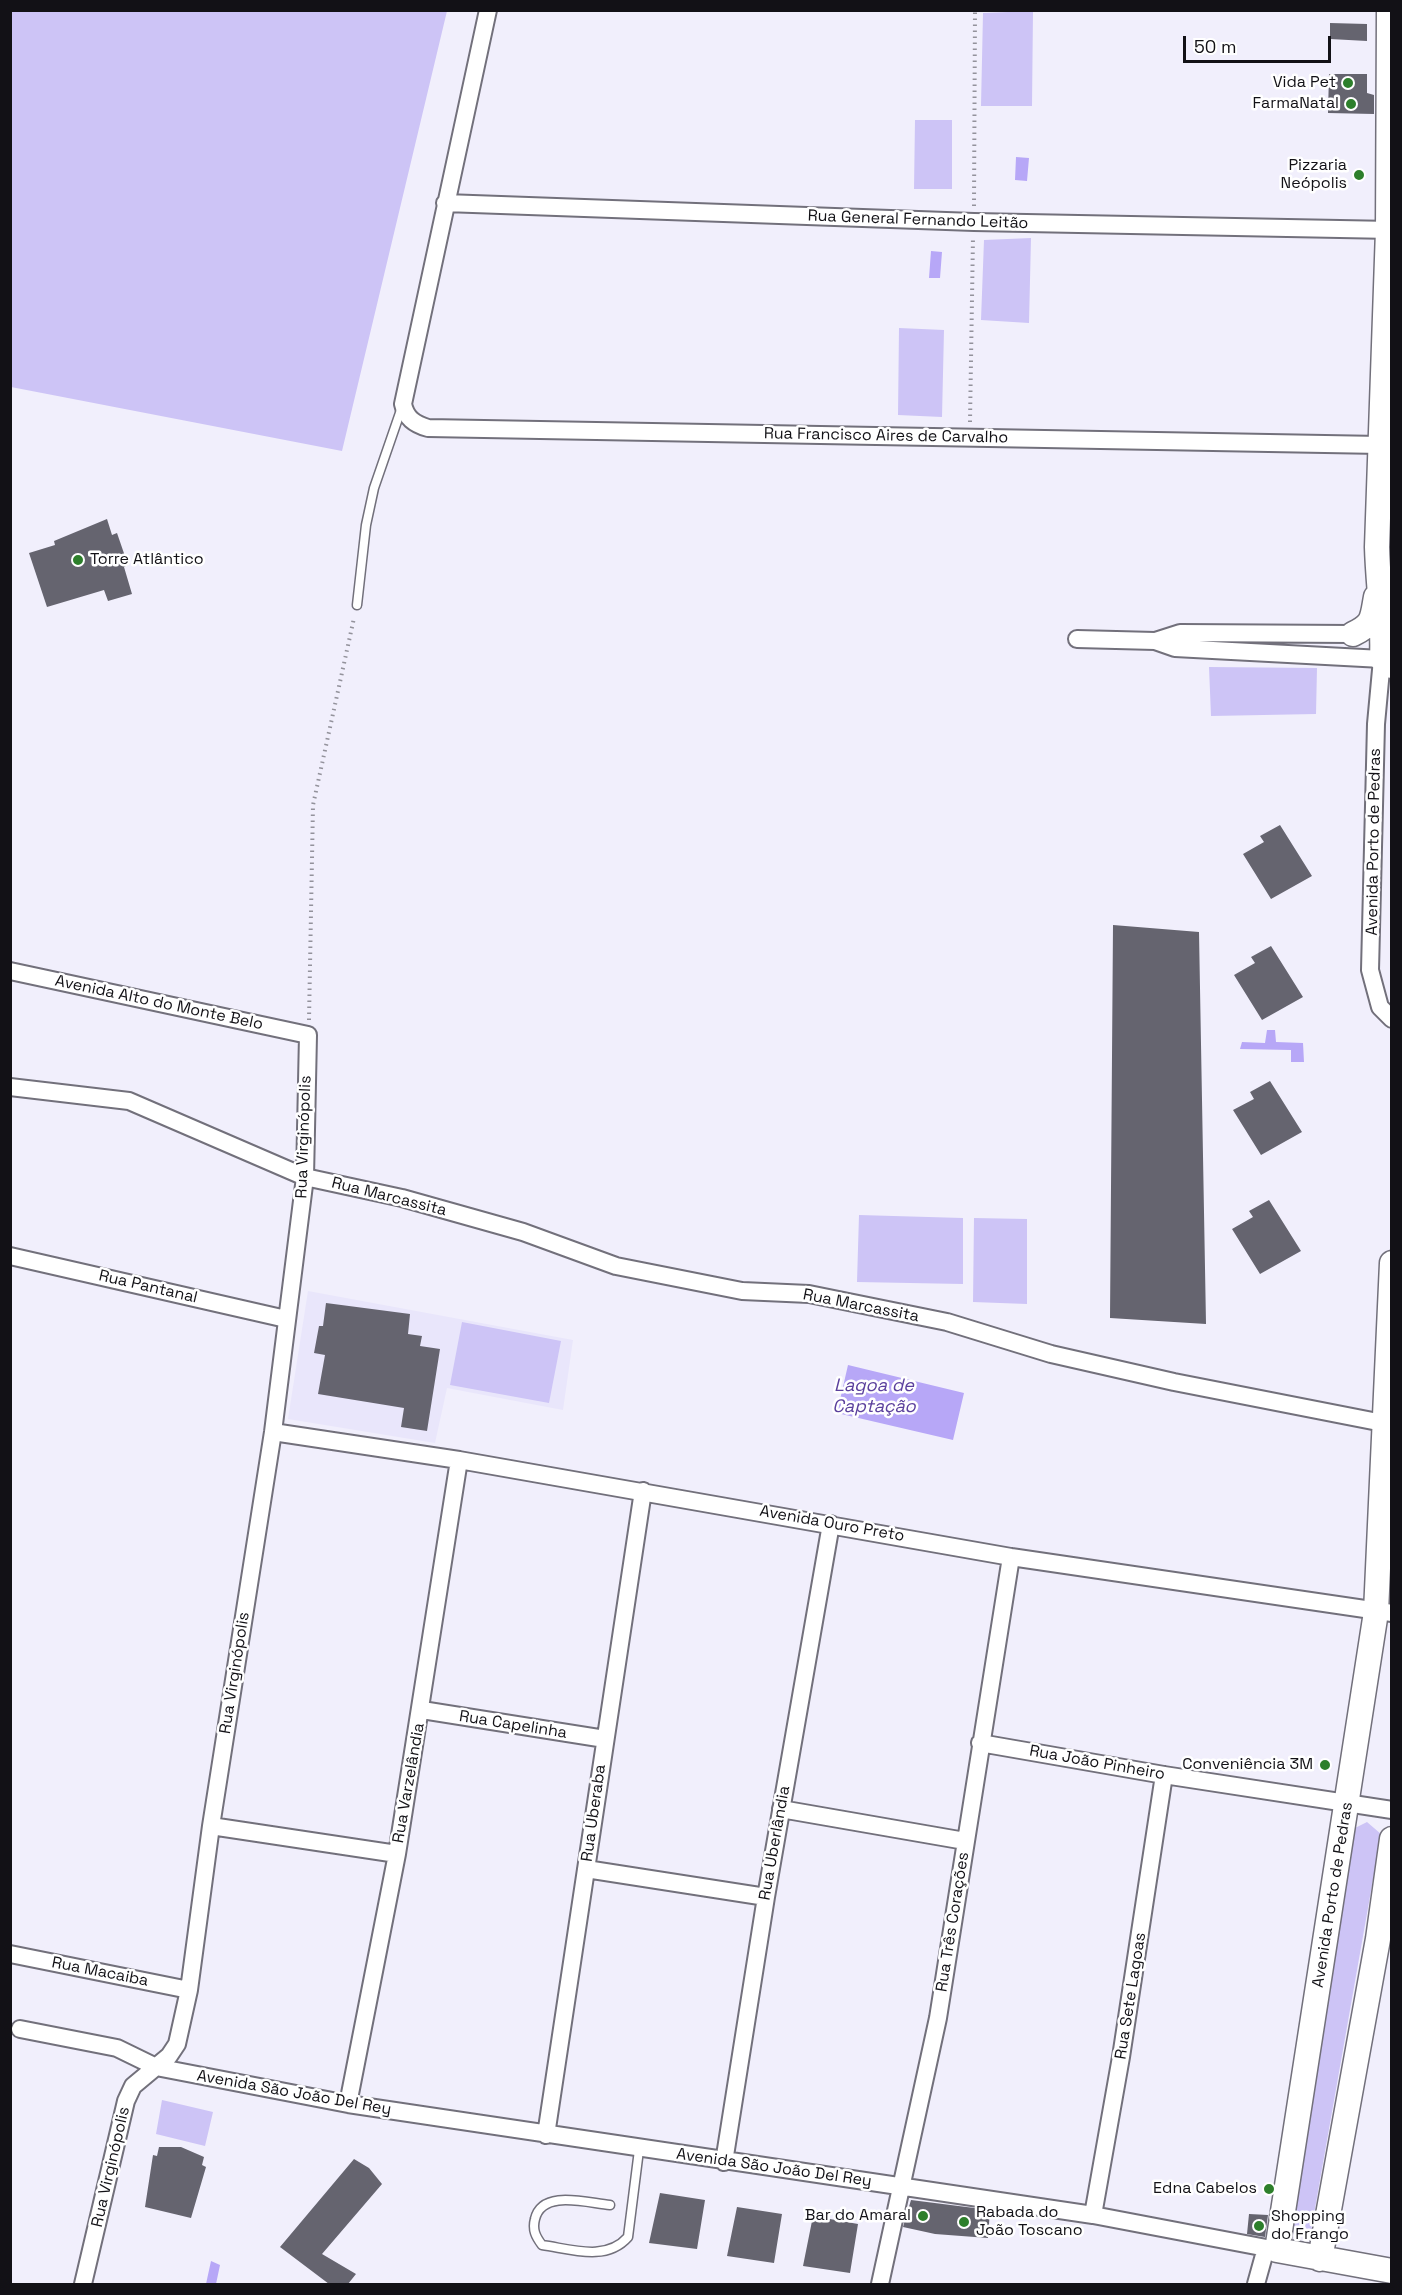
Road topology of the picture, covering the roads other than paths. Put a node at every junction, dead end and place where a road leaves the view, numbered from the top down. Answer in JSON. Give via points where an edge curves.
{"nodes":[{"id":1,"x":488,"y":10,"type":"edge"},
{"id":2,"x":1389,"y":10,"type":"edge"},
{"id":3,"x":445,"y":203,"type":"junction"},
{"id":4,"x":1390,"y":230,"type":"edge"},
{"id":5,"x":403,"y":404,"type":"junction"},
{"id":6,"x":1381,"y":446,"type":"junction"},
{"id":7,"x":1378,"y":583,"type":"junction"},
{"id":8,"x":357,"y":605,"type":"road end"},
{"id":9,"x":1353,"y":634,"type":"joint"},
{"id":10,"x":1077,"y":639,"type":"dead end"},
{"id":11,"x":1155,"y":641,"type":"junction"},
{"id":12,"x":1387,"y":655,"type":"edge"},
{"id":13,"x":10,"y":970,"type":"edge"},
{"id":14,"x":1392,"y":1019,"type":"edge"},
{"id":15,"x":308,"y":1035,"type":"joint"},
{"id":16,"x":10,"y":1087,"type":"edge"},
{"id":17,"x":305,"y":1177,"type":"junction"},
{"id":18,"x":10,"y":1256,"type":"edge"},
{"id":19,"x":1392,"y":1263,"type":"edge"},
{"id":20,"x":286,"y":1319,"type":"junction"},
{"id":21,"x":1383,"y":1423,"type":"junction"},
{"id":22,"x":273,"y":1432,"type":"junction"},
{"id":23,"x":459,"y":1460,"type":"junction"},
{"id":24,"x":643,"y":1491,"type":"junction"},
{"id":25,"x":831,"y":1524,"type":"junction"},
{"id":26,"x":1381,"y":1539,"type":"junction"},
{"id":27,"x":1011,"y":1557,"type":"junction"},
{"id":28,"x":1392,"y":1570,"type":"edge"},
{"id":29,"x":1384,"y":1612,"type":"edge"},
{"id":30,"x":422,"y":1710,"type":"junction"},
{"id":31,"x":605,"y":1739,"type":"junction"},
{"id":32,"x":980,"y":1743,"type":"junction"},
{"id":33,"x":1164,"y":1776,"type":"junction"},
{"id":34,"x":1348,"y":1803,"type":"junction"},
{"id":35,"x":781,"y":1809,"type":"junction"},
{"id":36,"x":1392,"y":1810,"type":"edge"},
{"id":37,"x":211,"y":1826,"type":"junction"},
{"id":38,"x":1392,"y":1839,"type":"edge"},
{"id":39,"x":965,"y":1841,"type":"junction"},
{"id":40,"x":398,"y":1854,"type":"junction"},
{"id":41,"x":586,"y":1869,"type":"junction"},
{"id":42,"x":766,"y":1897,"type":"junction"},
{"id":43,"x":1385,"y":1940,"type":"edge"},
{"id":44,"x":10,"y":1954,"type":"edge"},
{"id":45,"x":189,"y":1990,"type":"junction"},
{"id":46,"x":20,"y":2029,"type":"dead end"},
{"id":47,"x":156,"y":2067,"type":"junction"},
{"id":48,"x":348,"y":2104,"type":"junction"},
{"id":49,"x":546,"y":2135,"type":"junction"},
{"id":50,"x":639,"y":2150,"type":"junction"},
{"id":51,"x":724,"y":2162,"type":"junction"},
{"id":52,"x":900,"y":2186,"type":"junction"},
{"id":53,"x":610,"y":2205,"type":"dead end"},
{"id":54,"x":1093,"y":2215,"type":"junction"},
{"id":55,"x":1272,"y":2249,"type":"junction"},
{"id":56,"x":1320,"y":2259,"type":"junction"},
{"id":57,"x":1392,"y":2271,"type":"edge"},
{"id":58,"x":83,"y":2284,"type":"edge"},
{"id":59,"x":880,"y":2284,"type":"edge"},
{"id":60,"x":1256,"y":2284,"type":"edge"}],
"edges":[{"from":1,"to":3,"type":"street"},
{"from":2,"to":4,"type":"main road","name":"Avenida Porto de Pedras"},
{"from":3,"to":4,"type":"street","name":"Rua General Fernando Leitão","via":[[974,222]]},
{"from":3,"to":5,"type":"street"},
{"from":4,"to":6,"type":"main road","name":"Avenida Porto de Pedras"},
{"from":5,"to":6,"type":"street","name":"Rua Francisco Aires de Carvalho","via":[[405,414],[428,428]]},
{"from":5,"to":8,"type":"lane","via":[[374,488]]},
{"from":6,"to":7,"type":"main road","name":"Avenida Porto de Pedras"},
{"from":7,"to":9,"type":"main road","via":[[1372,618],[1367,627]]},
{"from":7,"to":12,"type":"main road","name":"Avenida Porto de Pedras"},
{"from":9,"to":11,"type":"street","via":[[1180,633]]},
{"from":10,"to":11,"type":"street"},
{"from":11,"to":12,"type":"street","via":[[1175,648]]},
{"from":12,"to":14,"type":"street","name":"Avenida Porto de Pedras","via":[[1376,724],[1370,970],[1380,1006]]},
{"from":13,"to":15,"type":"street","name":"Avenida Alto do Monte Belo"},
{"from":15,"to":17,"type":"street","name":"Rua Virginópolis"},
{"from":16,"to":17,"type":"street","name":"Rua Marcassita","via":[[129,1101]]},
{"from":17,"to":20,"type":"street","name":"Rua Virginópolis"},
{"from":17,"to":21,"type":"street","name":"Rua Marcassita","via":[[446,1210],[616,1266],[742,1291],[809,1294],[924,1317],[1051,1354]]},
{"from":18,"to":20,"type":"street","name":"Rua Pantanal"},
{"from":19,"to":21,"type":"main road","name":"Avenida Porto de Pedras"},
{"from":20,"to":22,"type":"street","name":"Rua Virginópolis"},
{"from":21,"to":26,"type":"main road","name":"Avenida Porto de Pedras"},
{"from":22,"to":23,"type":"street","name":"Avenida Ouro Preto"},
{"from":22,"to":37,"type":"street","name":"Rua Virginópolis"},
{"from":23,"to":24,"type":"street","name":"Avenida Ouro Preto"},
{"from":23,"to":30,"type":"street","name":"Rua Varzelândia"},
{"from":24,"to":25,"type":"street","name":"Avenida Ouro Preto"},
{"from":24,"to":31,"type":"street","name":"Rua Uberaba"},
{"from":25,"to":27,"type":"street","name":"Avenida Ouro Preto"},
{"from":25,"to":35,"type":"street","name":"Rua Uberlândia"},
{"from":26,"to":28,"type":"main road","name":"Avenida Porto de Pedras"},
{"from":26,"to":29,"type":"main road","name":"Avenida Porto de Pedras"},
{"from":27,"to":29,"type":"street","name":"Avenida Ouro Preto"},
{"from":27,"to":32,"type":"street","name":"Rua Três Corações"},
{"from":29,"to":34,"type":"main road","name":"Avenida Porto de Pedras"},
{"from":30,"to":31,"type":"street","name":"Rua Capelinha"},
{"from":30,"to":40,"type":"street","name":"Rua Varzelândia"},
{"from":31,"to":41,"type":"street","name":"Rua Uberaba"},
{"from":32,"to":33,"type":"street","name":"Rua João Pinheiro"},
{"from":32,"to":39,"type":"street","name":"Rua Três Corações"},
{"from":33,"to":34,"type":"street","name":"Rua João Pinheiro"},
{"from":33,"to":54,"type":"street","name":"Rua Sete Lagoas"},
{"from":34,"to":36,"type":"street","name":"Rua João Pinheiro"},
{"from":34,"to":55,"type":"main road","name":"Avenida Porto de Pedras"},
{"from":35,"to":39,"type":"street"},
{"from":35,"to":42,"type":"street","name":"Rua Uberlândia"},
{"from":37,"to":40,"type":"street"},
{"from":37,"to":45,"type":"street","name":"Rua Virginópolis"},
{"from":38,"to":43,"type":"main road"},
{"from":39,"to":52,"type":"street","name":"Rua Três Corações","via":[[938,2018]]},
{"from":40,"to":48,"type":"street","name":"Rua Varzelândia"},
{"from":41,"to":42,"type":"street"},
{"from":41,"to":49,"type":"street","name":"Rua Uberaba"},
{"from":42,"to":51,"type":"street","name":"Rua Uberlândia"},
{"from":43,"to":56,"type":"main road"},
{"from":44,"to":45,"type":"street","name":"Rua Macaiba"},
{"from":45,"to":47,"type":"street","name":"Rua Virginópolis","via":[[177,2044]]},
{"from":46,"to":47,"type":"street","name":"Avenida São João Del Rey","via":[[117,2048]]},
{"from":47,"to":48,"type":"street","name":"Avenida São João Del Rey"},
{"from":47,"to":58,"type":"street","name":"Rua Virginópolis","via":[[133,2086],[126,2101]]},
{"from":48,"to":49,"type":"street","name":"Avenida São João Del Rey"},
{"from":49,"to":50,"type":"street","name":"Avenida São João Del Rey"},
{"from":50,"to":51,"type":"street","name":"Avenida São João Del Rey"},
{"from":50,"to":53,"type":"lane","via":[[628,2237],[621,2246],[596,2252],[542,2246],[535,2235],[537,2212],[544,2203],[556,2200]]},
{"from":51,"to":52,"type":"street","name":"Avenida São João Del Rey"},
{"from":52,"to":54,"type":"street","name":"Avenida São João Del Rey"},
{"from":52,"to":59,"type":"street","name":"Rua Três Corações"},
{"from":54,"to":55,"type":"street","name":"Avenida São João Del Rey"},
{"from":55,"to":56,"type":"main road","name":"Avenida São João Del Rey"},
{"from":55,"to":60,"type":"street"},
{"from":56,"to":57,"type":"main road","name":"Avenida São João Del Rey"}]}
